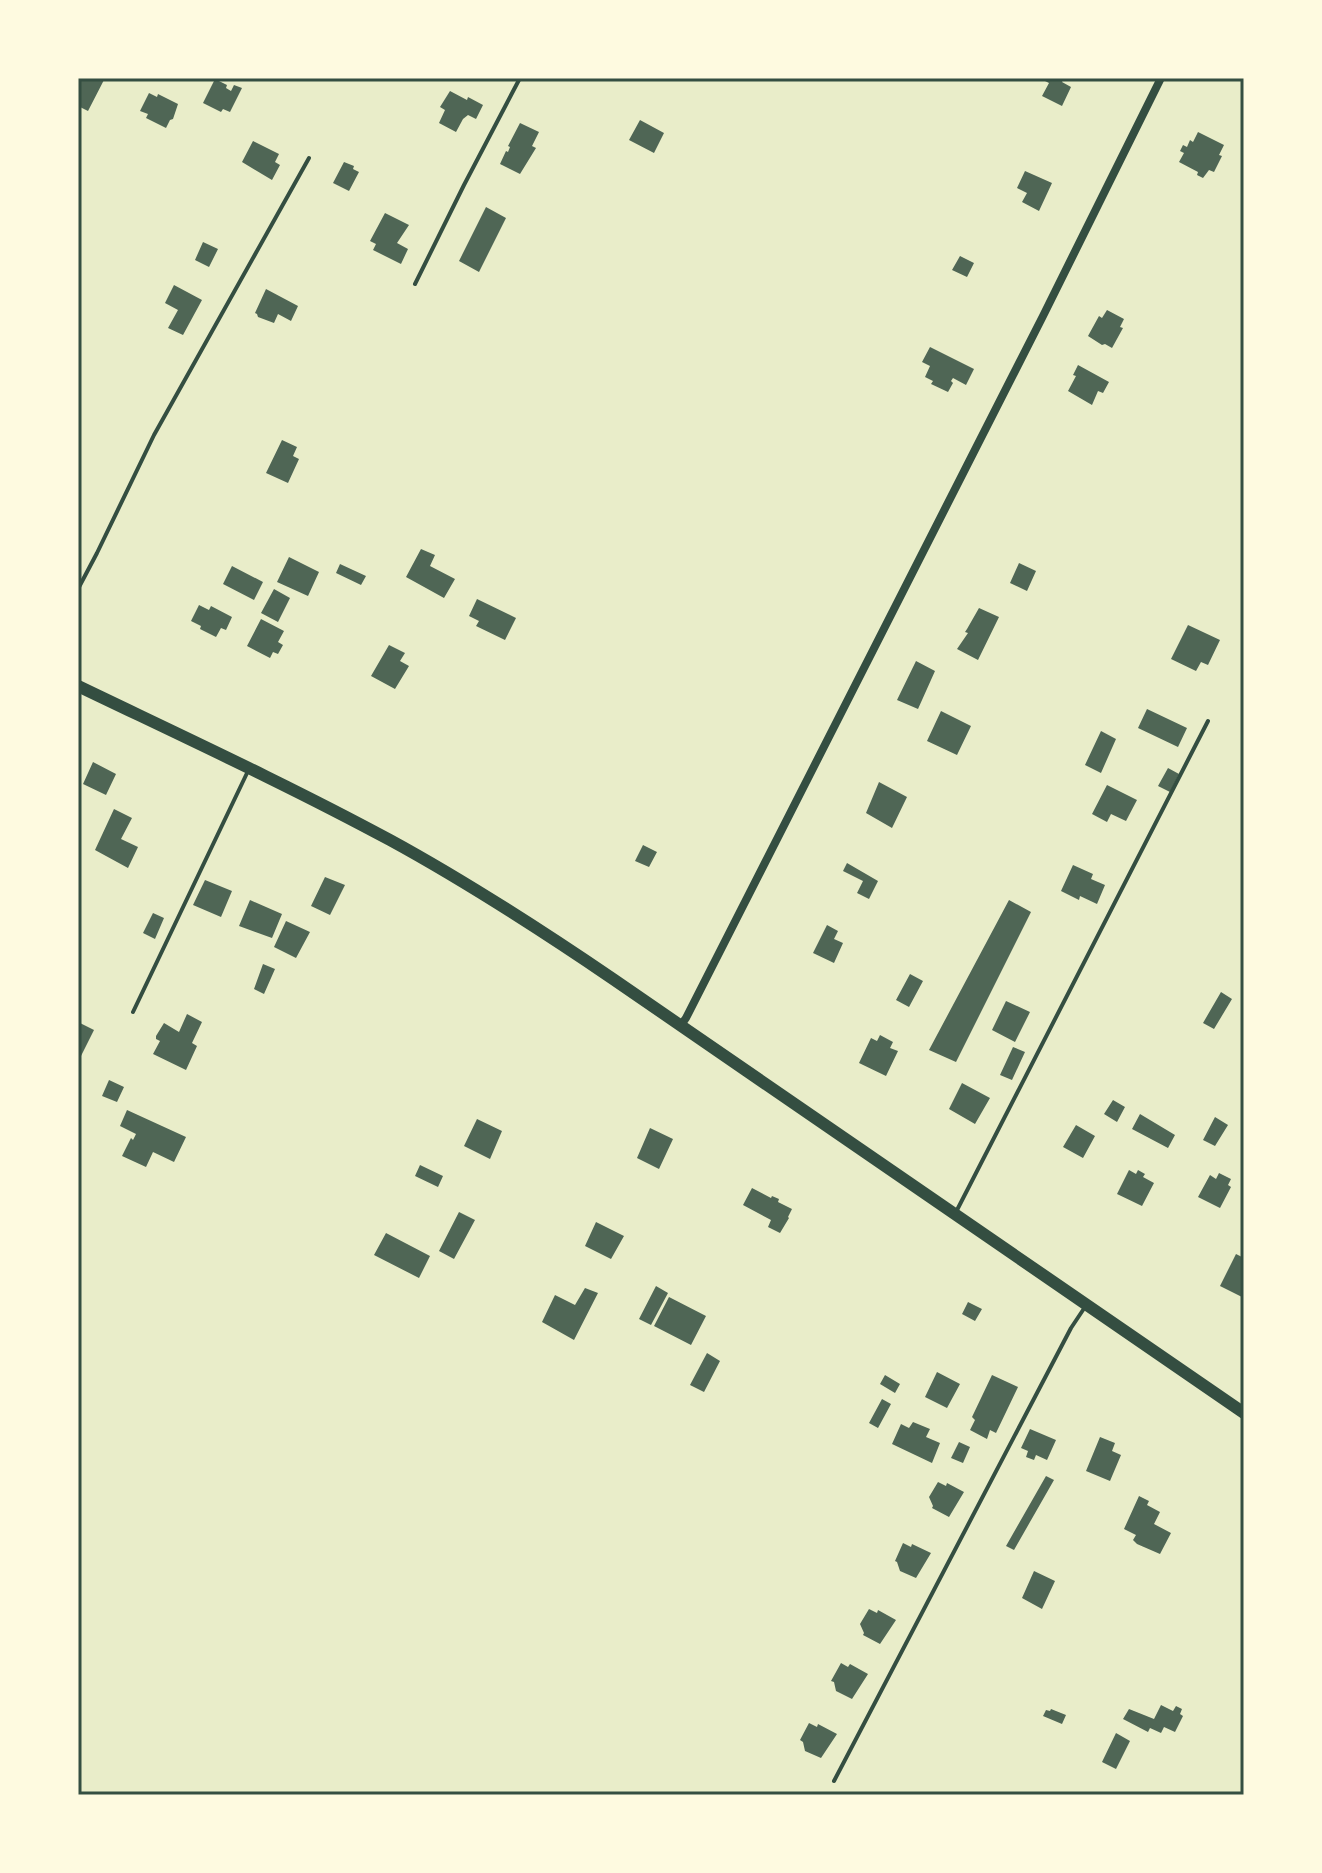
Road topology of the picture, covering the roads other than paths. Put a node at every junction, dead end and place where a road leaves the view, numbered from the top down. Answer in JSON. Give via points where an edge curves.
{"nodes":[{"id":1,"x":520,"y":78,"type":"edge"},
{"id":2,"x":1161,"y":78,"type":"edge"},
{"id":3,"x":309,"y":158,"type":"dead end"},
{"id":4,"x":415,"y":284,"type":"dead end"},
{"id":5,"x":78,"y":589,"type":"edge"},
{"id":6,"x":78,"y":686,"type":"edge"},
{"id":7,"x":1208,"y":721,"type":"dead end"},
{"id":8,"x":249,"y":769,"type":"junction"},
{"id":9,"x":133,"y":1012,"type":"dead end"},
{"id":10,"x":681,"y":1025,"type":"junction"},
{"id":11,"x":955,"y":1214,"type":"junction"},
{"id":12,"x":1086,"y":1305,"type":"junction"},
{"id":13,"x":1242,"y":1409,"type":"edge"},
{"id":14,"x":834,"y":1781,"type":"dead end"}],
"edges":[{"from":1,"to":4,"type":"lane"},
{"from":2,"to":10,"type":"street"},
{"from":3,"to":5,"type":"lane","via":[[154,435]]},
{"from":6,"to":8,"type":"main road"},
{"from":7,"to":11,"type":"lane"},
{"from":8,"to":9,"type":"lane"},
{"from":8,"to":10,"type":"main road","via":[[437,868]]},
{"from":10,"to":11,"type":"main road"},
{"from":11,"to":12,"type":"main road"},
{"from":12,"to":13,"type":"main road"},
{"from":12,"to":14,"type":"lane"}]}
